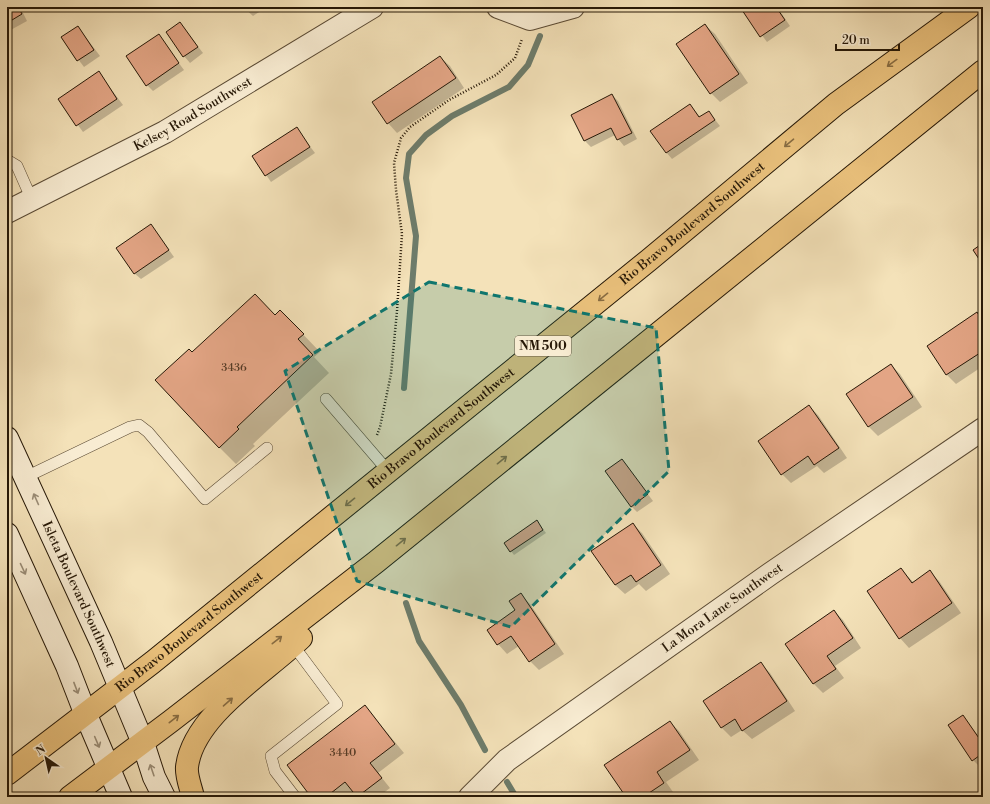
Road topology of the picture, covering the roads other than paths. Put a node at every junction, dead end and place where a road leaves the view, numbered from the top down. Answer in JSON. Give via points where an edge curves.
{"nodes":[{"id":1,"x":372,"y":7,"type":"edge"},
{"id":2,"x":498,"y":7,"type":"edge"},
{"id":3,"x":573,"y":7,"type":"edge"},
{"id":4,"x":969,"y":7,"type":"edge"},
{"id":5,"x":983,"y":71,"type":"edge"},
{"id":6,"x":7,"y":160,"type":"edge"},
{"id":7,"x":32,"y":200,"type":"junction"},
{"id":8,"x":7,"y":212,"type":"edge"},
{"id":9,"x":326,"y":399,"type":"dead end"},
{"id":10,"x":983,"y":429,"type":"edge"},
{"id":11,"x":7,"y":438,"type":"edge"},
{"id":12,"x":267,"y":448,"type":"dead end"},
{"id":13,"x":388,"y":471,"type":"junction"},
{"id":14,"x":26,"y":477,"type":"junction"},
{"id":15,"x":7,"y":534,"type":"edge"},
{"id":16,"x":376,"y":562,"type":"junction"},
{"id":17,"x":293,"y":645,"type":"junction"},
{"id":18,"x":120,"y":688,"type":"junction"},
{"id":19,"x":86,"y":715,"type":"junction"},
{"id":20,"x":143,"y":743,"type":"junction"},
{"id":21,"x":108,"y":769,"type":"junction"},
{"id":22,"x":7,"y":774,"type":"edge"},
{"id":23,"x":70,"y":797,"type":"edge"},
{"id":24,"x":121,"y":797,"type":"edge"},
{"id":25,"x":164,"y":797,"type":"edge"},
{"id":26,"x":193,"y":797,"type":"edge"},
{"id":27,"x":295,"y":797,"type":"edge"},
{"id":28,"x":470,"y":797,"type":"edge"}],
"edges":[{"from":1,"to":7,"type":"street","name":"Kelsey Road Southwest","via":[[165,132]]},
{"from":2,"to":3,"type":"street","via":[[530,19]]},
{"from":4,"to":13,"type":"main road","name":"Rio Bravo Boulevard Southwest","number":"NM 500","one_way":true,"via":[[836,104],[649,260]]},
{"from":16,"to":5,"type":"main road","one_way":true},
{"from":6,"to":7,"type":"lane","via":[[17,166]]},
{"from":7,"to":8,"type":"street","name":"Kelsey Road Southwest"},
{"from":9,"to":13,"type":"lane"},
{"from":10,"to":28,"type":"street","name":"La Mora Lane Southwest","via":[[770,574],[513,755]]},
{"from":11,"to":14,"type":"street","name":"Isleta Boulevard Southwest"},
{"from":12,"to":14,"type":"lane","via":[[205,499],[148,432],[139,425]]},
{"from":13,"to":18,"type":"main road","name":"Rio Bravo Boulevard Southwest","number":"NM 500","one_way":true},
{"from":18,"to":14,"type":"street","name":"Isleta Boulevard Southwest","one_way":true},
{"from":15,"to":19,"type":"street","one_way":true,"via":[[68,666]]},
{"from":16,"to":17,"type":"main road"},
{"from":20,"to":16,"type":"main road","one_way":true},
{"from":26,"to":17,"type":"main road","one_way":true,"via":[[187,767],[198,736],[219,709]]},
{"from":17,"to":27,"type":"lane","via":[[337,704],[270,756],[275,771]]},
{"from":18,"to":19,"type":"main road","name":"Rio Bravo Boulevard Southwest","number":"NM 500"},
{"from":18,"to":20,"type":"street","name":"Isleta Boulevard Southwest"},
{"from":19,"to":21,"type":"street","one_way":true},
{"from":19,"to":22,"type":"main road","name":"Rio Bravo Boulevard Southwest","number":"NM 500"},
{"from":20,"to":21,"type":"main road"},
{"from":25,"to":20,"type":"street","name":"Isleta Boulevard Southwest","one_way":true,"via":[[154,777]]},
{"from":21,"to":23,"type":"main road"},
{"from":21,"to":24,"type":"street"}]}
